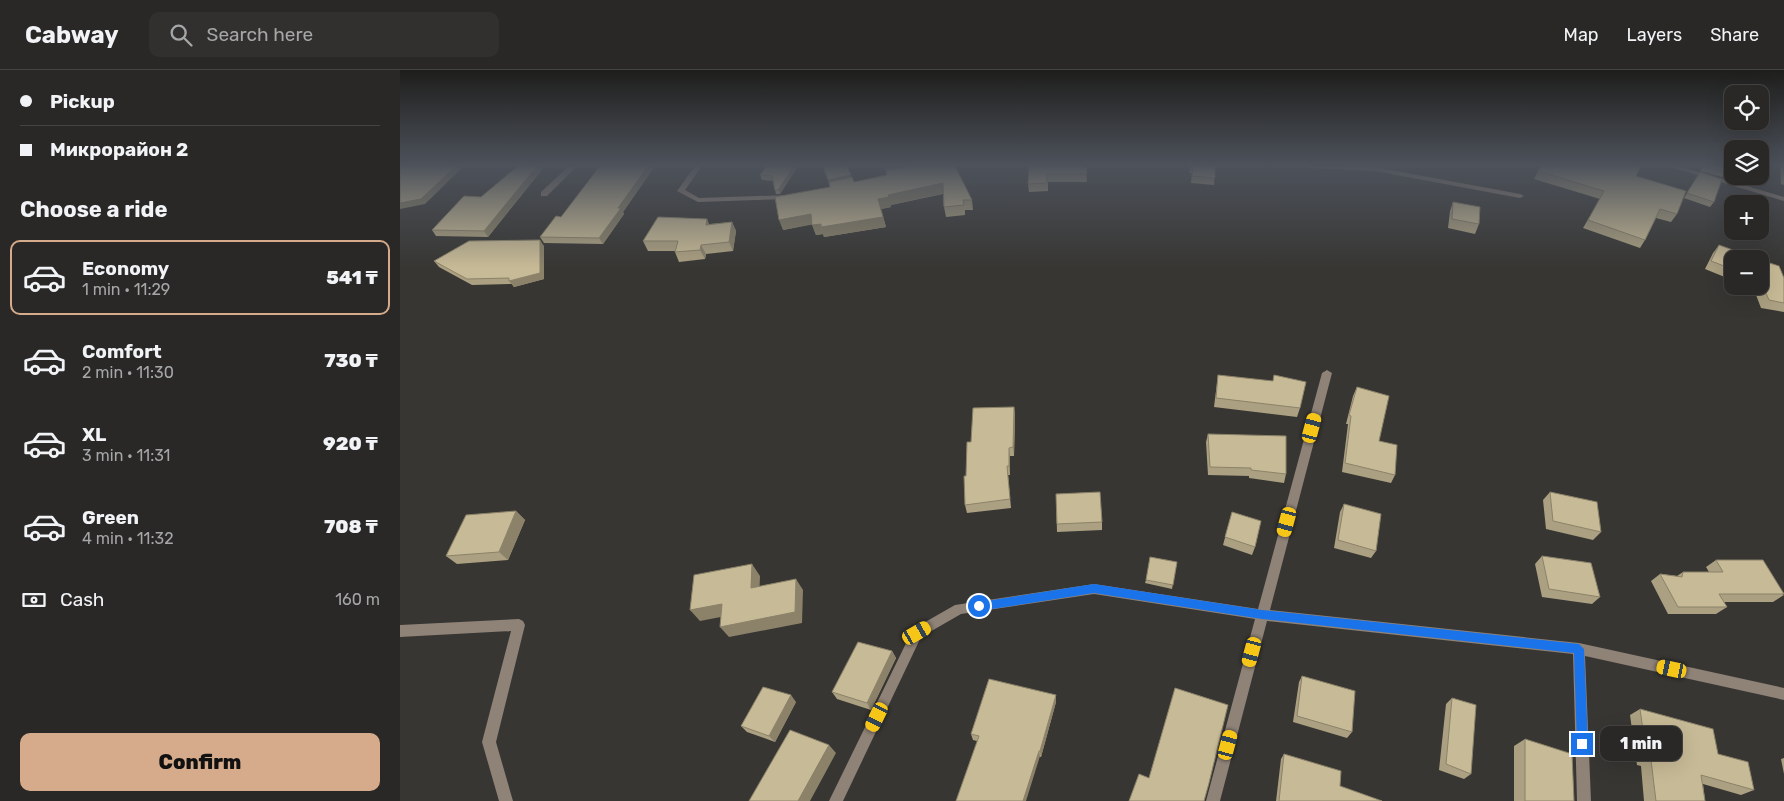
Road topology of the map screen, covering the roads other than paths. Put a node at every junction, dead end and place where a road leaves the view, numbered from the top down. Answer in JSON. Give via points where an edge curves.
{"nodes":[{"id":1,"x":1327,"y":373,"type":"dead end"},
{"id":2,"x":1262,"y":615,"type":"junction"},
{"id":3,"x":400,"y":631,"type":"edge"},
{"id":4,"x":1579,"y":649,"type":"junction"},
{"id":5,"x":1784,"y":694,"type":"edge"},
{"id":6,"x":506,"y":801,"type":"edge"},
{"id":7,"x":836,"y":801,"type":"edge"},
{"id":8,"x":1213,"y":801,"type":"edge"},
{"id":9,"x":1584,"y":801,"type":"edge"}],
"edges":[{"from":1,"to":2,"type":"street"},
{"from":2,"to":4,"type":"street"},
{"from":2,"to":7,"type":"street","via":[[1094,589],[959,609],[917,633]]},
{"from":2,"to":8,"type":"street"},
{"from":3,"to":6,"type":"street","via":[[519,625],[489,742]]},
{"from":4,"to":5,"type":"street"},
{"from":4,"to":9,"type":"street"}]}
